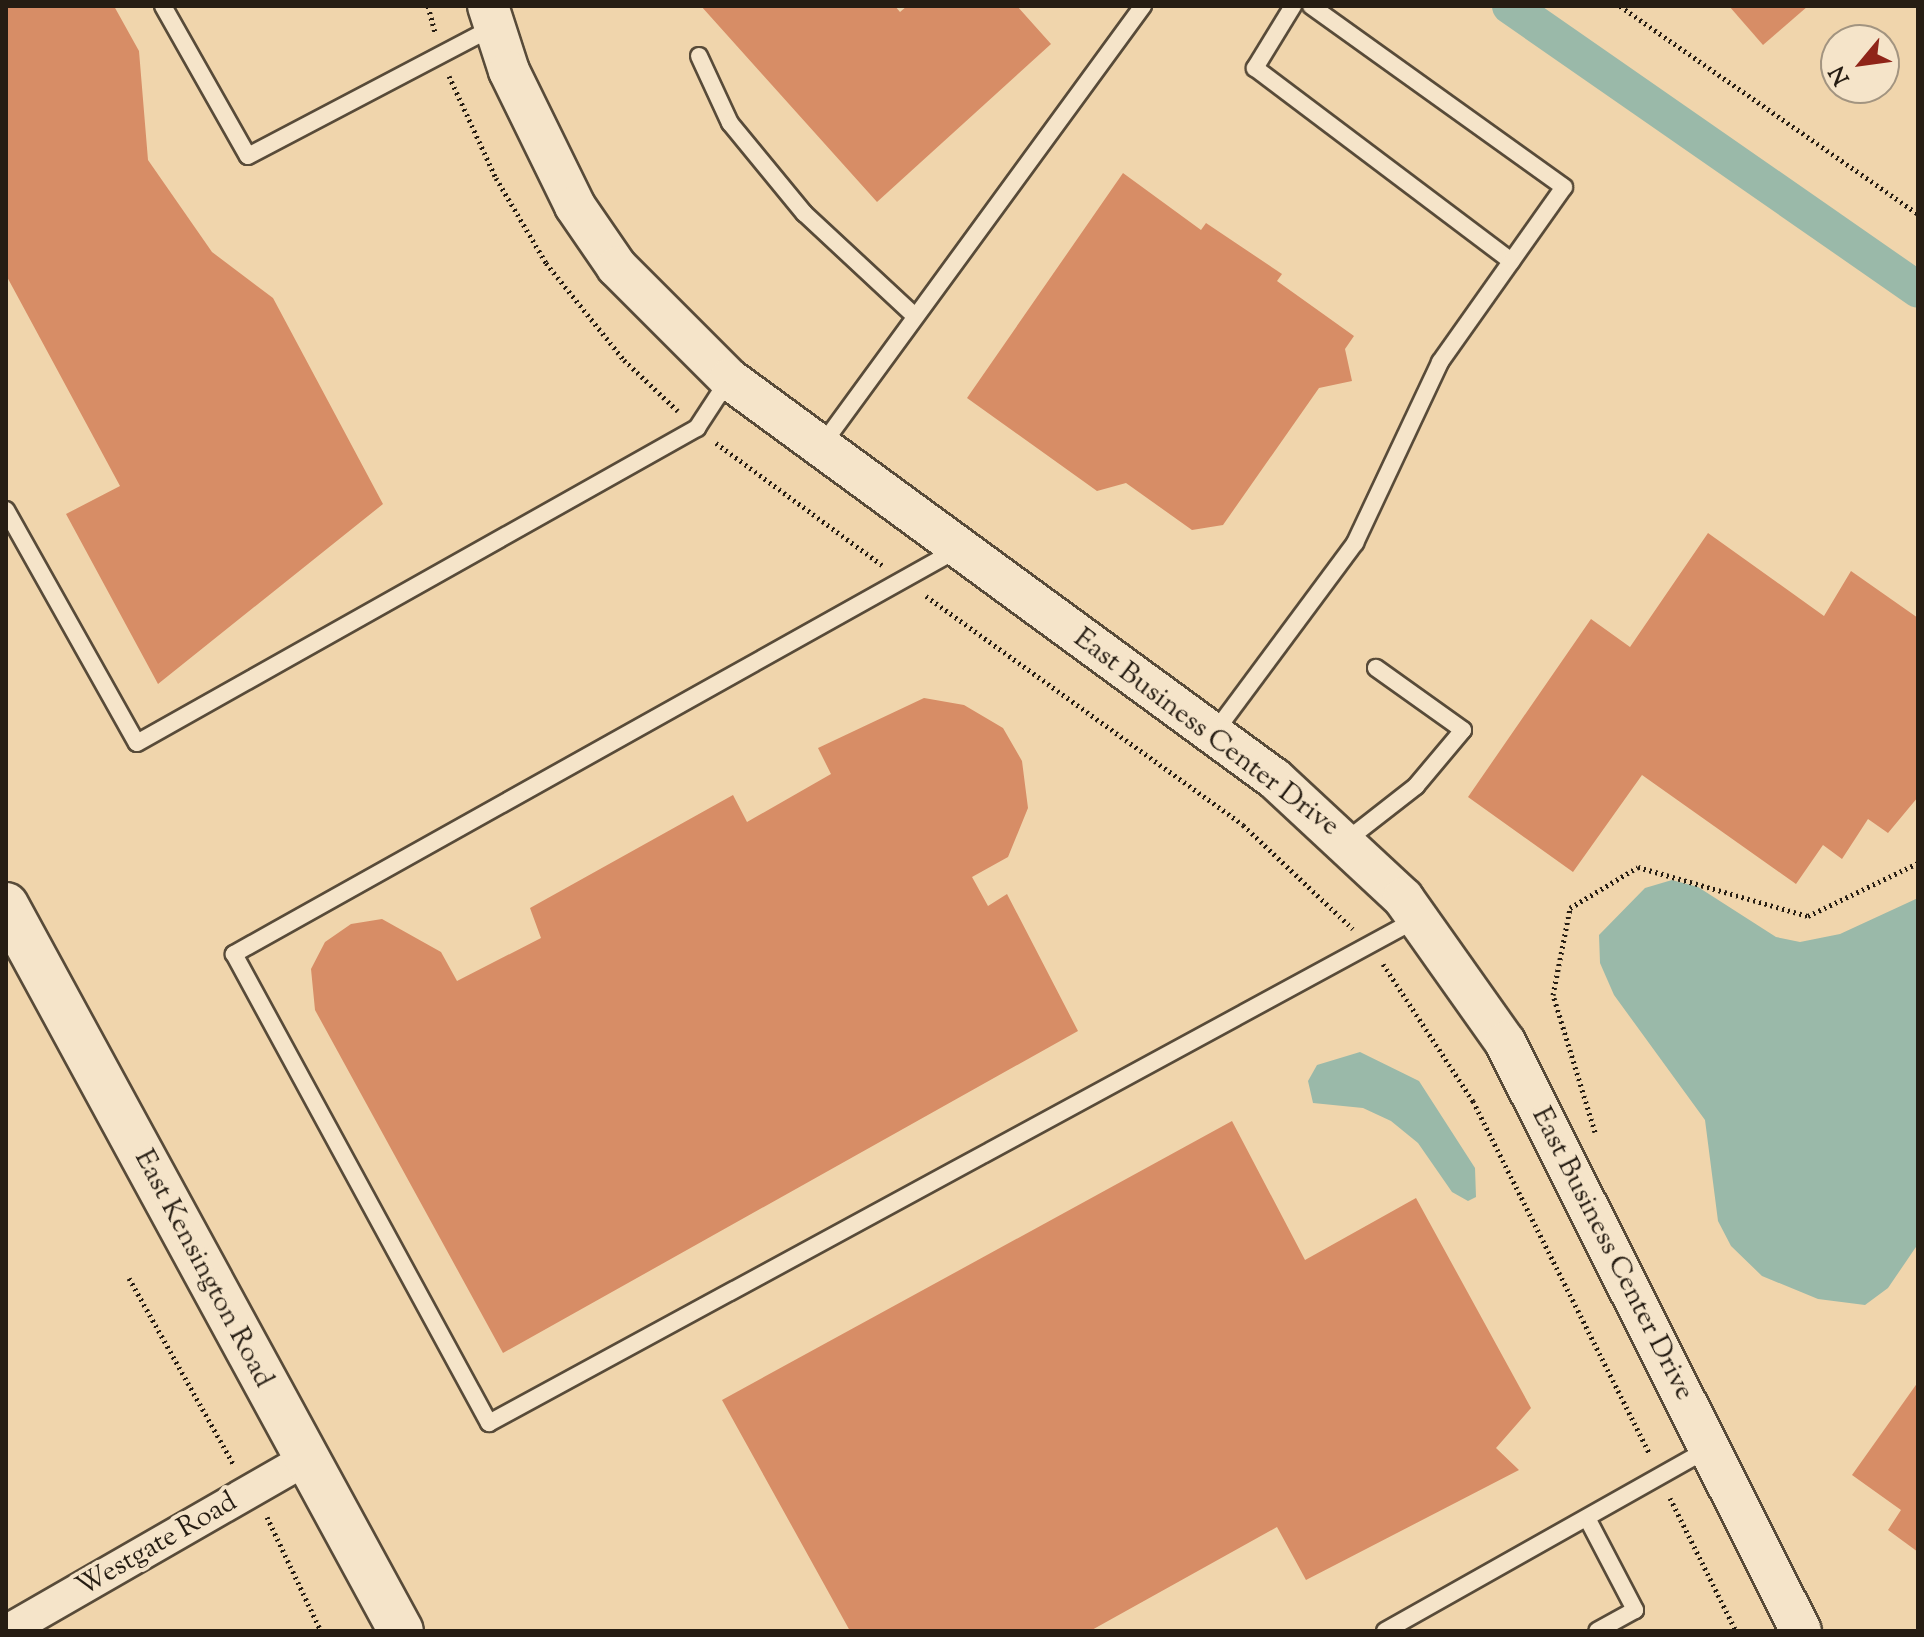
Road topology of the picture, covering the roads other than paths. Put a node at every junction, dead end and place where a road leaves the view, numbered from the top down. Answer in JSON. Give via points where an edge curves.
{"nodes":[{"id":1,"x":163,"y":6,"type":"edge"},
{"id":2,"x":1143,"y":6,"type":"edge"},
{"id":3,"x":1293,"y":6,"type":"edge"},
{"id":4,"x":1311,"y":6,"type":"edge"},
{"id":5,"x":492,"y":16,"type":"edge"},
{"id":6,"x":699,"y":56,"type":"dead end"},
{"id":7,"x":1511,"y":261,"type":"junction"},
{"id":8,"x":915,"y":316,"type":"junction"},
{"id":9,"x":729,"y":379,"type":"junction"},
{"id":10,"x":821,"y":446,"type":"junction"},
{"id":11,"x":6,"y":510,"type":"edge"},
{"id":12,"x":960,"y":549,"type":"junction"},
{"id":13,"x":1376,"y":668,"type":"dead end"},
{"id":14,"x":1213,"y":734,"type":"junction"},
{"id":15,"x":1347,"y":840,"type":"junction"},
{"id":16,"x":6,"y":905,"type":"edge"},
{"id":17,"x":1419,"y":918,"type":"junction"},
{"id":18,"x":1710,"y":1449,"type":"junction"},
{"id":19,"x":306,"y":1459,"type":"junction"},
{"id":20,"x":1587,"y":1518,"type":"junction"},
{"id":21,"x":12,"y":1630,"type":"edge"},
{"id":22,"x":1799,"y":1630,"type":"edge"},
{"id":23,"x":401,"y":1631,"type":"edge"},
{"id":24,"x":1385,"y":1631,"type":"edge"},
{"id":25,"x":1597,"y":1631,"type":"edge"}],
"edges":[{"from":1,"to":5,"type":"lane","via":[[248,156],[442,54]]},
{"from":2,"to":8,"type":"lane"},
{"from":3,"to":7,"type":"lane","via":[[1255,68]]},
{"from":4,"to":7,"type":"lane","via":[[1564,187]]},
{"from":5,"to":9,"type":"street","name":"East Business Center Drive","via":[[509,71],[575,206],[617,267]]},
{"from":6,"to":8,"type":"lane","via":[[730,123],[804,213]]},
{"from":7,"to":14,"type":"lane","via":[[1440,362],[1355,543]]},
{"from":8,"to":10,"type":"lane"},
{"from":9,"to":10,"type":"street","name":"East Business Center Drive"},
{"from":9,"to":11,"type":"lane","via":[[697,428],[137,743]]},
{"from":10,"to":12,"type":"street","name":"East Business Center Drive"},
{"from":12,"to":14,"type":"street","name":"East Business Center Drive"},
{"from":12,"to":17,"type":"lane","via":[[234,954],[489,1423]]},
{"from":13,"to":15,"type":"lane","via":[[1463,730],[1416,786]]},
{"from":14,"to":15,"type":"street","name":"East Business Center Drive"},
{"from":15,"to":17,"type":"street","name":"East Business Center Drive"},
{"from":16,"to":19,"type":"main road","name":"East Kensington Road"},
{"from":17,"to":18,"type":"street","name":"East Business Center Drive","via":[[1505,1042]]},
{"from":18,"to":20,"type":"lane"},
{"from":18,"to":22,"type":"street","name":"East Business Center Drive"},
{"from":19,"to":21,"type":"street","name":"Westgate Road"},
{"from":19,"to":23,"type":"main road","name":"East Kensington Road"},
{"from":20,"to":24,"type":"lane"},
{"from":20,"to":25,"type":"lane","via":[[1635,1610]]}]}
